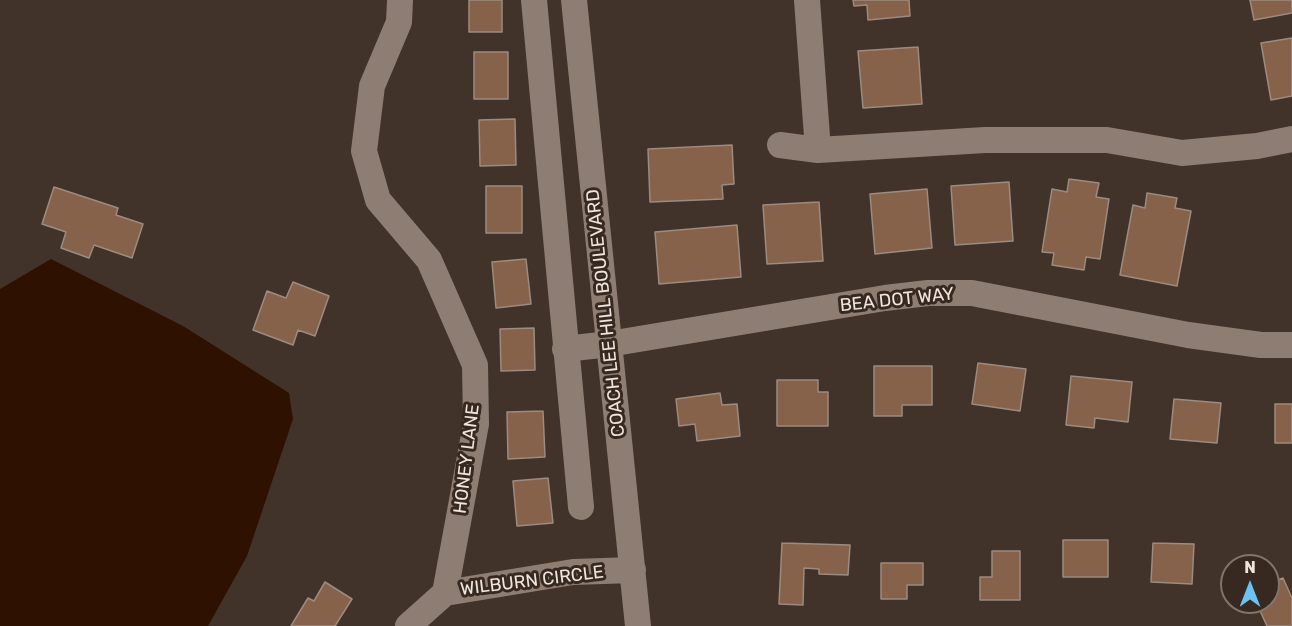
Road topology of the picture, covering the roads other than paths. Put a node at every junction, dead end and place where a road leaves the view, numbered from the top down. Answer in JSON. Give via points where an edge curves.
{"nodes":[{"id":1,"x":400,"y":0,"type":"edge"},
{"id":2,"x":534,"y":0,"type":"edge"},
{"id":3,"x":574,"y":0,"type":"edge"},
{"id":4,"x":807,"y":0,"type":"edge"},
{"id":5,"x":1292,"y":139,"type":"edge"},
{"id":6,"x":780,"y":145,"type":"dead end"},
{"id":7,"x":818,"y":150,"type":"junction"},
{"id":8,"x":609,"y":344,"type":"junction"},
{"id":9,"x":1292,"y":345,"type":"edge"},
{"id":10,"x":565,"y":349,"type":"junction"},
{"id":11,"x":581,"y":507,"type":"dead end"},
{"id":12,"x":633,"y":570,"type":"junction"},
{"id":13,"x":445,"y":592,"type":"junction"},
{"id":14,"x":408,"y":626,"type":"edge"},
{"id":15,"x":638,"y":626,"type":"edge"}],
"edges":[{"from":1,"to":13,"type":"street","name":"HONEY LANE","via":[[399,22],[372,86],[364,151],[378,200],[429,260],[475,365],[476,424]]},
{"from":2,"to":10,"type":"street"},
{"from":3,"to":8,"type":"street","name":"COACH LEE HILL BOULEVARD"},
{"from":4,"to":7,"type":"street"},
{"from":5,"to":7,"type":"street","via":[[1182,153],[1107,140],[985,140]]},
{"from":6,"to":7,"type":"street"},
{"from":8,"to":9,"type":"street","name":"BEA DOT WAY","via":[[885,298],[972,293],[1188,335]]},
{"from":8,"to":10,"type":"street","name":"BEA DOT WAY"},
{"from":8,"to":12,"type":"street","name":"COACH LEE HILL BOULEVARD"},
{"from":10,"to":11,"type":"street"},
{"from":12,"to":13,"type":"street","name":"WILBURN CIRCLE","via":[[573,572]]},
{"from":12,"to":15,"type":"street","name":"COACH LEE HILL BOULEVARD"},
{"from":13,"to":14,"type":"street","name":"WILBURN CIRCLE"}]}
